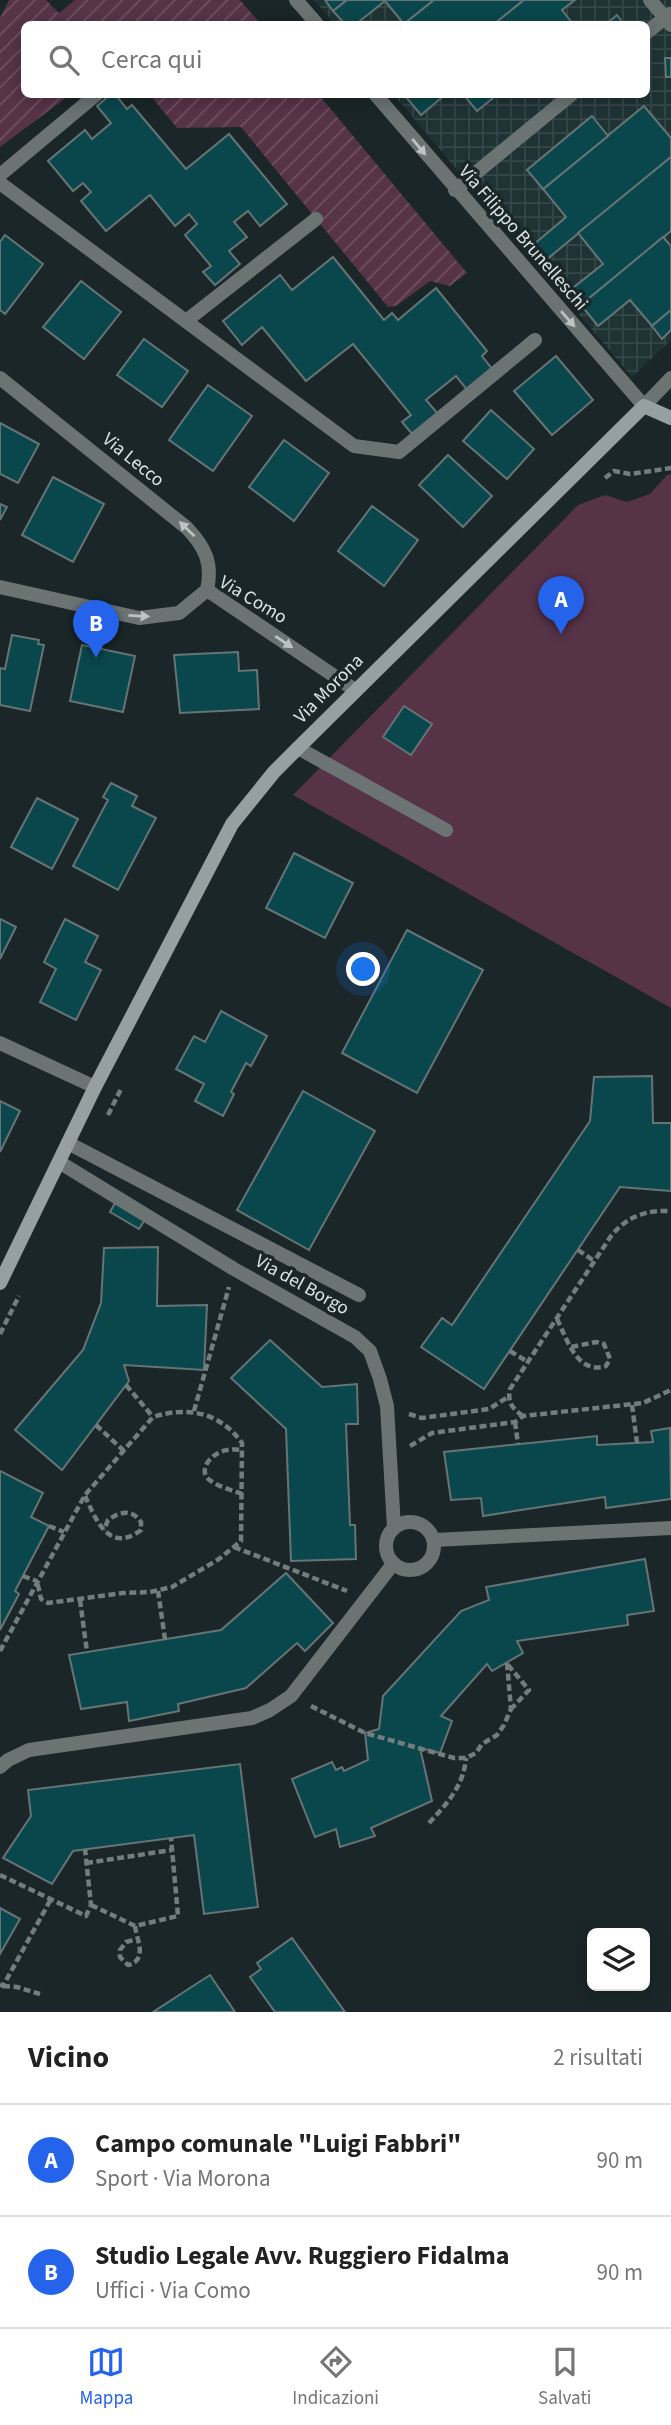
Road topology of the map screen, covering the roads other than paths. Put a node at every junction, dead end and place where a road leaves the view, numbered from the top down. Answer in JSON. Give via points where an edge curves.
{"nodes":[{"id":1,"x":296,"y":0,"type":"edge"},
{"id":2,"x":650,"y":0,"type":"edge"},
{"id":3,"x":669,"y":19,"type":"edge"},
{"id":4,"x":314,"y":21,"type":"edge"},
{"id":5,"x":650,"y":31,"type":"edge"},
{"id":6,"x":92,"y":98,"type":"edge"},
{"id":7,"x":378,"y":98,"type":"edge"},
{"id":8,"x":567,"y":98,"type":"edge"},
{"id":9,"x":0,"y":174,"type":"edge"},
{"id":10,"x":0,"y":183,"type":"edge"},
{"id":11,"x":455,"y":190,"type":"junction"},
{"id":12,"x":316,"y":219,"type":"dead end"},
{"id":13,"x":186,"y":321,"type":"junction"},
{"id":14,"x":535,"y":340,"type":"dead end"},
{"id":15,"x":0,"y":378,"type":"edge"},
{"id":16,"x":671,"y":379,"type":"edge"},
{"id":17,"x":643,"y":406,"type":"junction"},
{"id":18,"x":671,"y":418,"type":"edge"},
{"id":19,"x":0,"y":587,"type":"edge"},
{"id":20,"x":207,"y":590,"type":"junction"},
{"id":21,"x":355,"y":690,"type":"junction"},
{"id":22,"x":298,"y":748,"type":"junction"},
{"id":23,"x":446,"y":831,"type":"dead end"},
{"id":24,"x":0,"y":1043,"type":"edge"},
{"id":25,"x":95,"y":1087,"type":"junction"},
{"id":26,"x":68,"y":1143,"type":"junction"},
{"id":27,"x":59,"y":1162,"type":"junction"},
{"id":28,"x":0,"y":1283,"type":"edge"},
{"id":29,"x":359,"y":1295,"type":"dead end"},
{"id":30,"x":394,"y":1528,"type":"junction"},
{"id":31,"x":671,"y":1528,"type":"edge"},
{"id":32,"x":434,"y":1541,"type":"junction"},
{"id":33,"x":393,"y":1564,"type":"junction"},
{"id":34,"x":0,"y":1767,"type":"edge"}],
"edges":[{"from":1,"to":4,"type":"street"},
{"from":2,"to":3,"type":"street"},
{"from":3,"to":5,"type":"street"},
{"from":6,"to":9,"type":"street"},
{"from":7,"to":11,"type":"street","name":"Via Filippo Brunelleschi","one_way":true},
{"from":8,"to":11,"type":"street"},
{"from":10,"to":13,"type":"street"},
{"from":11,"to":17,"type":"street","name":"Via Filippo Brunelleschi","one_way":true},
{"from":12,"to":13,"type":"street"},
{"from":13,"to":14,"type":"street","via":[[354,446],[399,452]]},
{"from":20,"to":15,"type":"street","name":"Via Lecco","one_way":true,"via":[[211,573],[201,543],[187,528]]},
{"from":16,"to":17,"type":"street","name":"Via Morona"},
{"from":17,"to":18,"type":"main road"},
{"from":17,"to":21,"type":"main road","name":"Via Morona"},
{"from":19,"to":20,"type":"street","name":"Via Como","one_way":true,"via":[[139,618],[179,613]]},
{"from":20,"to":21,"type":"street","name":"Via Como","one_way":true},
{"from":21,"to":22,"type":"main road","name":"Via Morona"},
{"from":22,"to":23,"type":"street"},
{"from":22,"to":25,"type":"main road","name":"Via Morona","via":[[232,824]]},
{"from":24,"to":25,"type":"street"},
{"from":25,"to":26,"type":"main road","name":"Via Morona"},
{"from":26,"to":27,"type":"main road","name":"Via Morona"},
{"from":26,"to":29,"type":"street"},
{"from":27,"to":28,"type":"main road","name":"Via Morona"},
{"from":27,"to":30,"type":"street","name":"Via del Borgo","via":[[234,1269],[355,1336],[370,1351],[387,1406]]},
{"from":30,"to":32,"type":"street","via":[[410,1521],[418,1523]]},
{"from":30,"to":33,"type":"street","via":[[386,1541]]},
{"from":31,"to":32,"type":"street"},
{"from":32,"to":33,"type":"street","via":[[433,1556],[422,1568],[407,1571]]},
{"from":33,"to":34,"type":"street","via":[[291,1696],[270,1710],[252,1718],[29,1750]]}]}
